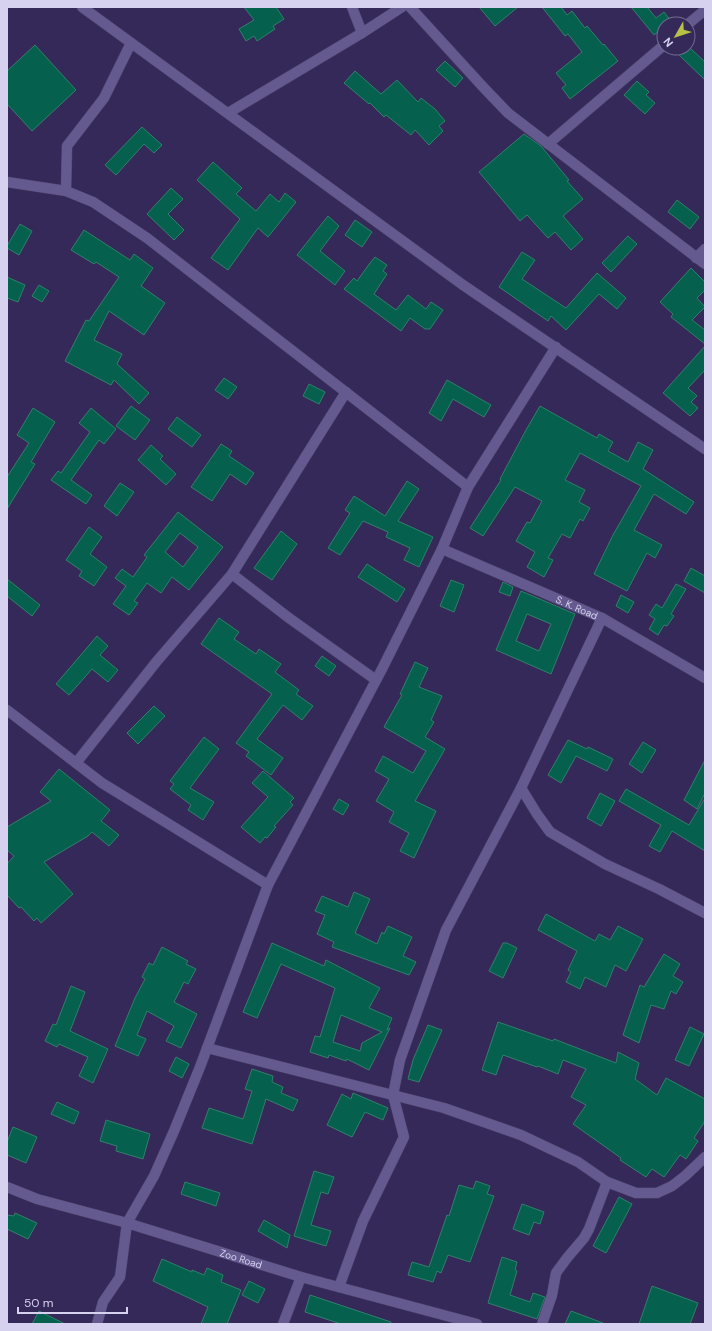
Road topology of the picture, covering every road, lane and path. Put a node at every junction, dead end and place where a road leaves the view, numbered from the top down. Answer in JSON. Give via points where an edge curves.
{"nodes":[{"id":1,"x":82,"y":7,"type":"edge"},
{"id":2,"x":352,"y":7,"type":"edge"},
{"id":3,"x":402,"y":7,"type":"edge"},
{"id":4,"x":410,"y":7,"type":"edge"},
{"id":5,"x":705,"y":10,"type":"edge"},
{"id":6,"x":696,"y":17,"type":"edge"},
{"id":7,"x":362,"y":33,"type":"junction"},
{"id":8,"x":131,"y":43,"type":"junction"},
{"id":9,"x":656,"y":52,"type":"edge"},
{"id":10,"x":228,"y":113,"type":"junction"},
{"id":11,"x":548,"y":144,"type":"junction"},
{"id":12,"x":7,"y":182,"type":"edge"},
{"id":13,"x":66,"y":191,"type":"junction"},
{"id":14,"x":705,"y":250,"type":"edge"},
{"id":15,"x":696,"y":258,"type":"junction"},
{"id":16,"x":705,"y":264,"type":"edge"},
{"id":17,"x":556,"y":347,"type":"junction"},
{"id":18,"x":346,"y":392,"type":"junction"},
{"id":19,"x":705,"y":449,"type":"edge"},
{"id":20,"x":468,"y":487,"type":"junction"},
{"id":21,"x":442,"y":549,"type":"junction"},
{"id":22,"x":232,"y":574,"type":"junction"},
{"id":23,"x":602,"y":618,"type":"junction"},
{"id":24,"x":705,"y":678,"type":"edge"},
{"id":25,"x":376,"y":680,"type":"junction"},
{"id":26,"x":7,"y":710,"type":"edge"},
{"id":27,"x":76,"y":763,"type":"junction"},
{"id":28,"x":521,"y":788,"type":"junction"},
{"id":29,"x":268,"y":885,"type":"junction"},
{"id":30,"x":705,"y":913,"type":"edge"},
{"id":31,"x":207,"y":1048,"type":"junction"},
{"id":32,"x":393,"y":1095,"type":"junction"},
{"id":33,"x":705,"y":1157,"type":"edge"},
{"id":34,"x":607,"y":1182,"type":"junction"},
{"id":35,"x":7,"y":1187,"type":"edge"},
{"id":36,"x":127,"y":1223,"type":"junction"},
{"id":37,"x":301,"y":1277,"type":"junction"},
{"id":38,"x":339,"y":1287,"type":"junction"},
{"id":39,"x":97,"y":1324,"type":"edge"},
{"id":40,"x":283,"y":1324,"type":"edge"},
{"id":41,"x":477,"y":1324,"type":"edge"},
{"id":42,"x":542,"y":1324,"type":"edge"}],
"edges":[{"from":1,"to":8,"type":"street"},
{"from":2,"to":7,"type":"street"},
{"from":3,"to":7,"type":"street"},
{"from":4,"to":11,"type":"street","via":[[508,113]]},
{"from":5,"to":6,"type":"street"},
{"from":7,"to":10,"type":"street"},
{"from":8,"to":10,"type":"street"},
{"from":8,"to":13,"type":"street","via":[[104,98],[67,146]]},
{"from":9,"to":11,"type":"street"},
{"from":10,"to":17,"type":"street","via":[[463,284]]},
{"from":11,"to":15,"type":"street"},
{"from":12,"to":13,"type":"street"},
{"from":13,"to":18,"type":"street","via":[[93,202],[147,238]]},
{"from":14,"to":15,"type":"street"},
{"from":15,"to":16,"type":"street"},
{"from":17,"to":19,"type":"street"},
{"from":17,"to":20,"type":"street"},
{"from":18,"to":20,"type":"street"},
{"from":18,"to":22,"type":"street"},
{"from":20,"to":21,"type":"street"},
{"from":21,"to":23,"type":"street","name":"S. K. Road"},
{"from":21,"to":25,"type":"street"},
{"from":22,"to":25,"type":"street"},
{"from":22,"to":27,"type":"street","via":[[157,661]]},
{"from":23,"to":24,"type":"street","name":"S. K. Road"},
{"from":23,"to":28,"type":"street"},
{"from":25,"to":29,"type":"street"},
{"from":26,"to":27,"type":"street"},
{"from":27,"to":29,"type":"street","via":[[102,783]]},
{"from":28,"to":30,"type":"street","via":[[550,832],[605,864]]},
{"from":28,"to":32,"type":"street","via":[[446,930],[400,1060]]},
{"from":29,"to":31,"type":"street"},
{"from":31,"to":32,"type":"street"},
{"from":31,"to":36,"type":"street","via":[[154,1176]]},
{"from":32,"to":34,"type":"street","via":[[444,1108],[520,1135],[578,1162]]},
{"from":32,"to":38,"type":"street","via":[[404,1137],[363,1221]]},
{"from":33,"to":34,"type":"street","via":[[686,1176],[657,1193],[636,1193]]},
{"from":34,"to":42,"type":"street","via":[[584,1238],[556,1273]]},
{"from":35,"to":36,"type":"street","name":"Zoo Road","via":[[37,1199]]},
{"from":36,"to":37,"type":"street","name":"Zoo Road"},
{"from":36,"to":39,"type":"street","via":[[120,1277],[103,1302]]},
{"from":37,"to":38,"type":"street","name":"Zoo Road"},
{"from":37,"to":40,"type":"street"},
{"from":38,"to":41,"type":"street","name":"Zoo Road"}]}
